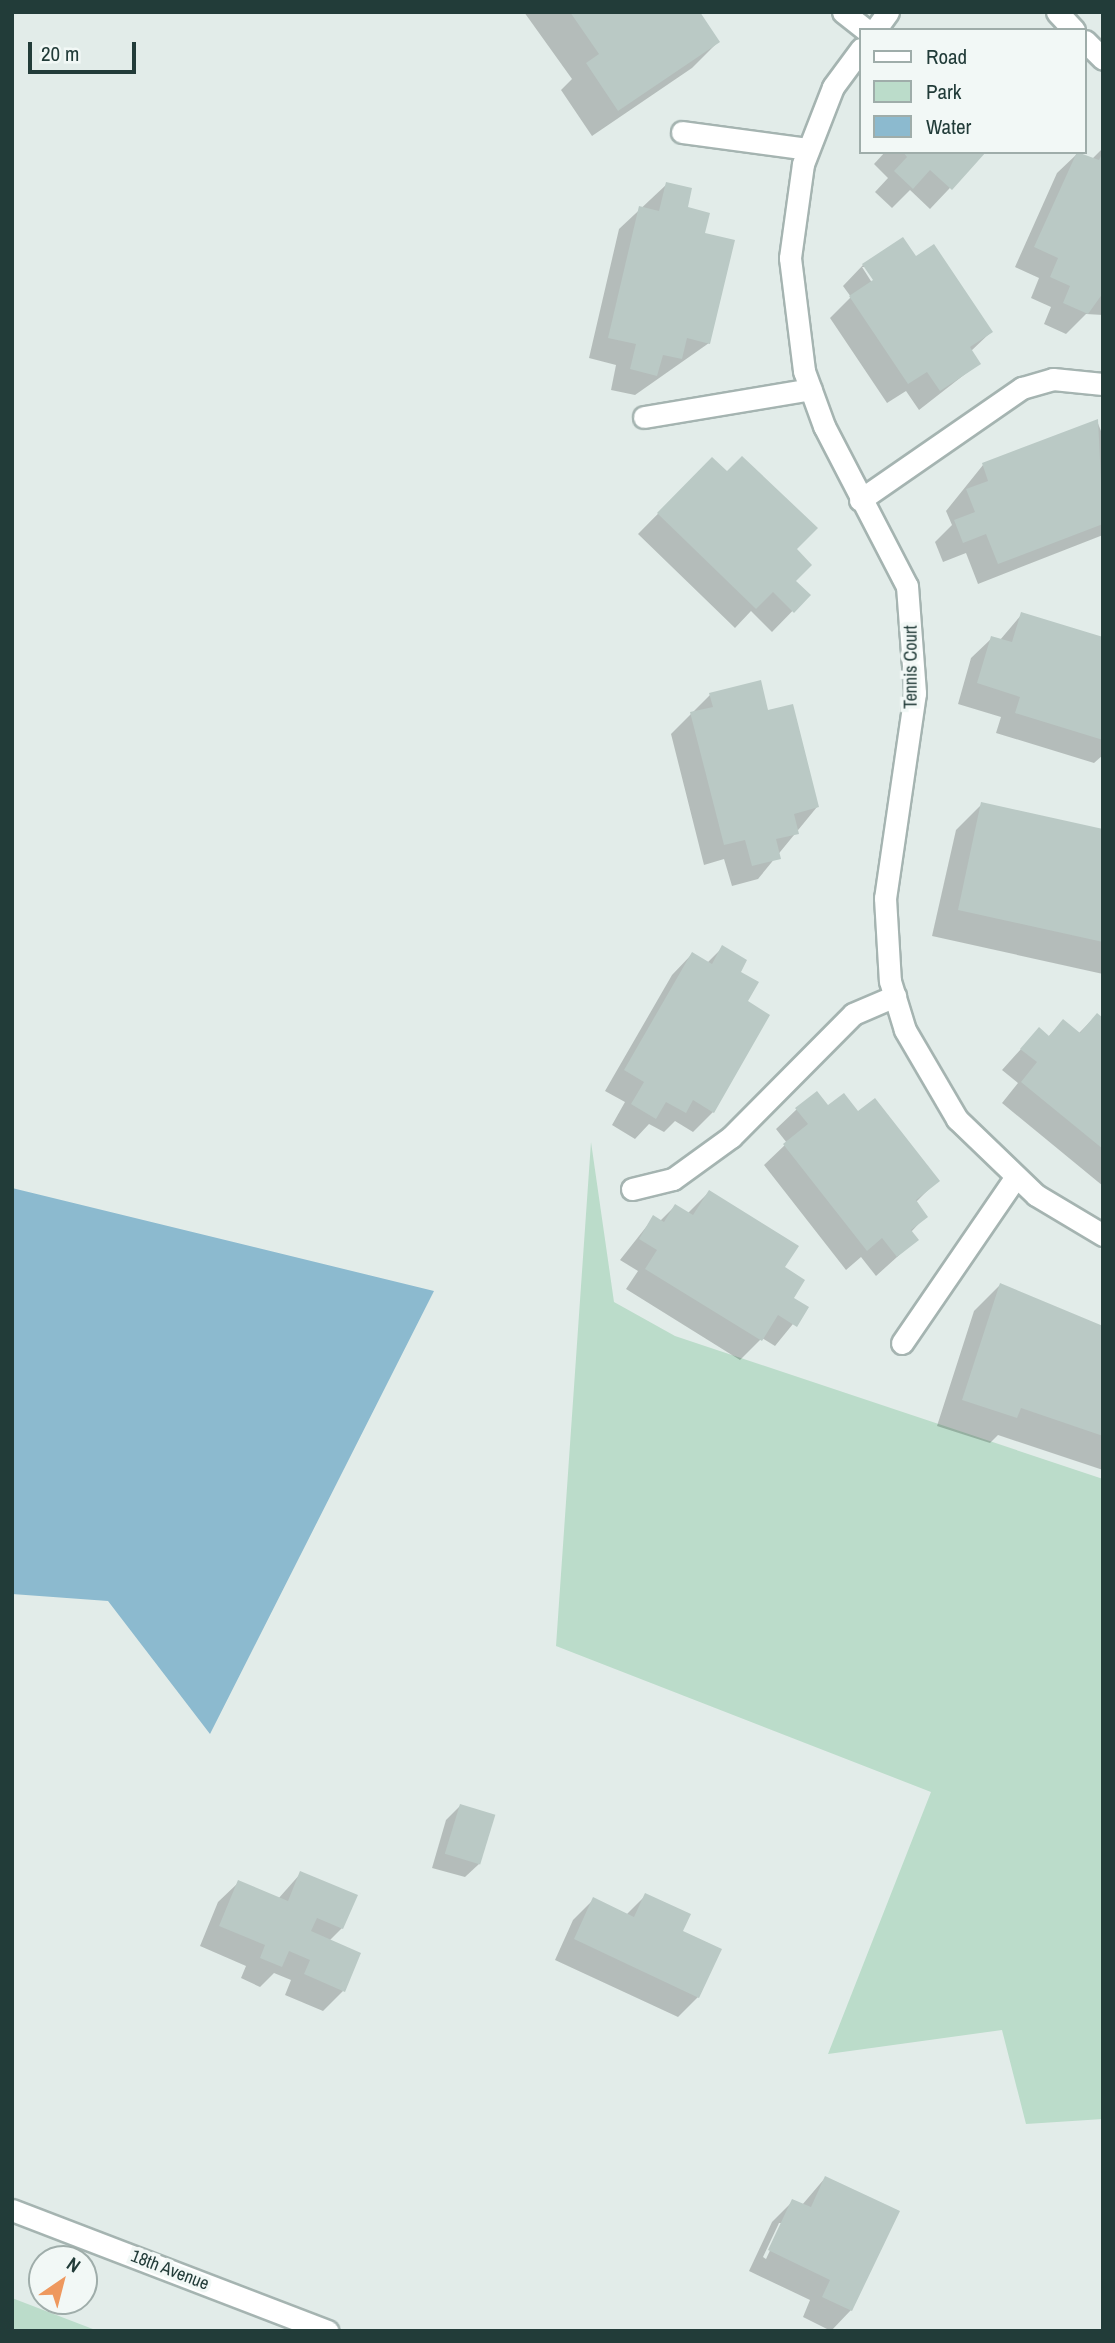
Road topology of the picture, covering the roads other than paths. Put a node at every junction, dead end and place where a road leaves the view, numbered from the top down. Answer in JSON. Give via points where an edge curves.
{"nodes":[{"id":1,"x":843,"y":12,"type":"edge"},
{"id":2,"x":888,"y":12,"type":"edge"},
{"id":3,"x":1057,"y":12,"type":"edge"},
{"id":4,"x":863,"y":28,"type":"edge"},
{"id":5,"x":876,"y":28,"type":"edge"},
{"id":6,"x":1072,"y":28,"type":"edge"},
{"id":7,"x":1087,"y":43,"type":"edge"},
{"id":8,"x":860,"y":50,"type":"edge"},
{"id":9,"x":1103,"y":59,"type":"edge"},
{"id":10,"x":682,"y":132,"type":"dead end"},
{"id":11,"x":808,"y":149,"type":"junction"},
{"id":12,"x":1103,"y":384,"type":"edge"},
{"id":13,"x":811,"y":390,"type":"junction"},
{"id":14,"x":644,"y":417,"type":"dead end"},
{"id":15,"x":860,"y":500,"type":"junction"},
{"id":16,"x":895,"y":996,"type":"junction"},
{"id":17,"x":1015,"y":1178,"type":"junction"},
{"id":18,"x":632,"y":1189,"type":"dead end"},
{"id":19,"x":1103,"y":1235,"type":"edge"},
{"id":20,"x":902,"y":1343,"type":"dead end"},
{"id":21,"x":12,"y":2210,"type":"edge"},
{"id":22,"x":328,"y":2331,"type":"edge"}],
"edges":[{"from":1,"to":4,"type":"street"},
{"from":2,"to":5,"type":"street"},
{"from":3,"to":6,"type":"street"},
{"from":7,"to":9,"type":"street"},
{"from":8,"to":11,"type":"street","name":"Tennis Court","via":[[833,87]]},
{"from":10,"to":11,"type":"street"},
{"from":11,"to":13,"type":"street","name":"Tennis Court","via":[[790,258],[793,315]]},
{"from":12,"to":15,"type":"street","via":[[1053,379],[1022,388]]},
{"from":13,"to":14,"type":"street"},
{"from":13,"to":15,"type":"street","name":"Tennis Court"},
{"from":15,"to":16,"type":"street","name":"Tennis Court","via":[[907,586],[915,649],[915,693],[885,898]]},
{"from":16,"to":17,"type":"street","name":"Tennis Court","via":[[928,1077],[957,1119]]},
{"from":16,"to":18,"type":"street","via":[[853,1014],[731,1137],[673,1179]]},
{"from":17,"to":19,"type":"street","name":"Tennis Court"},
{"from":17,"to":20,"type":"street"},
{"from":21,"to":22,"type":"street","name":"18th Avenue"}]}
